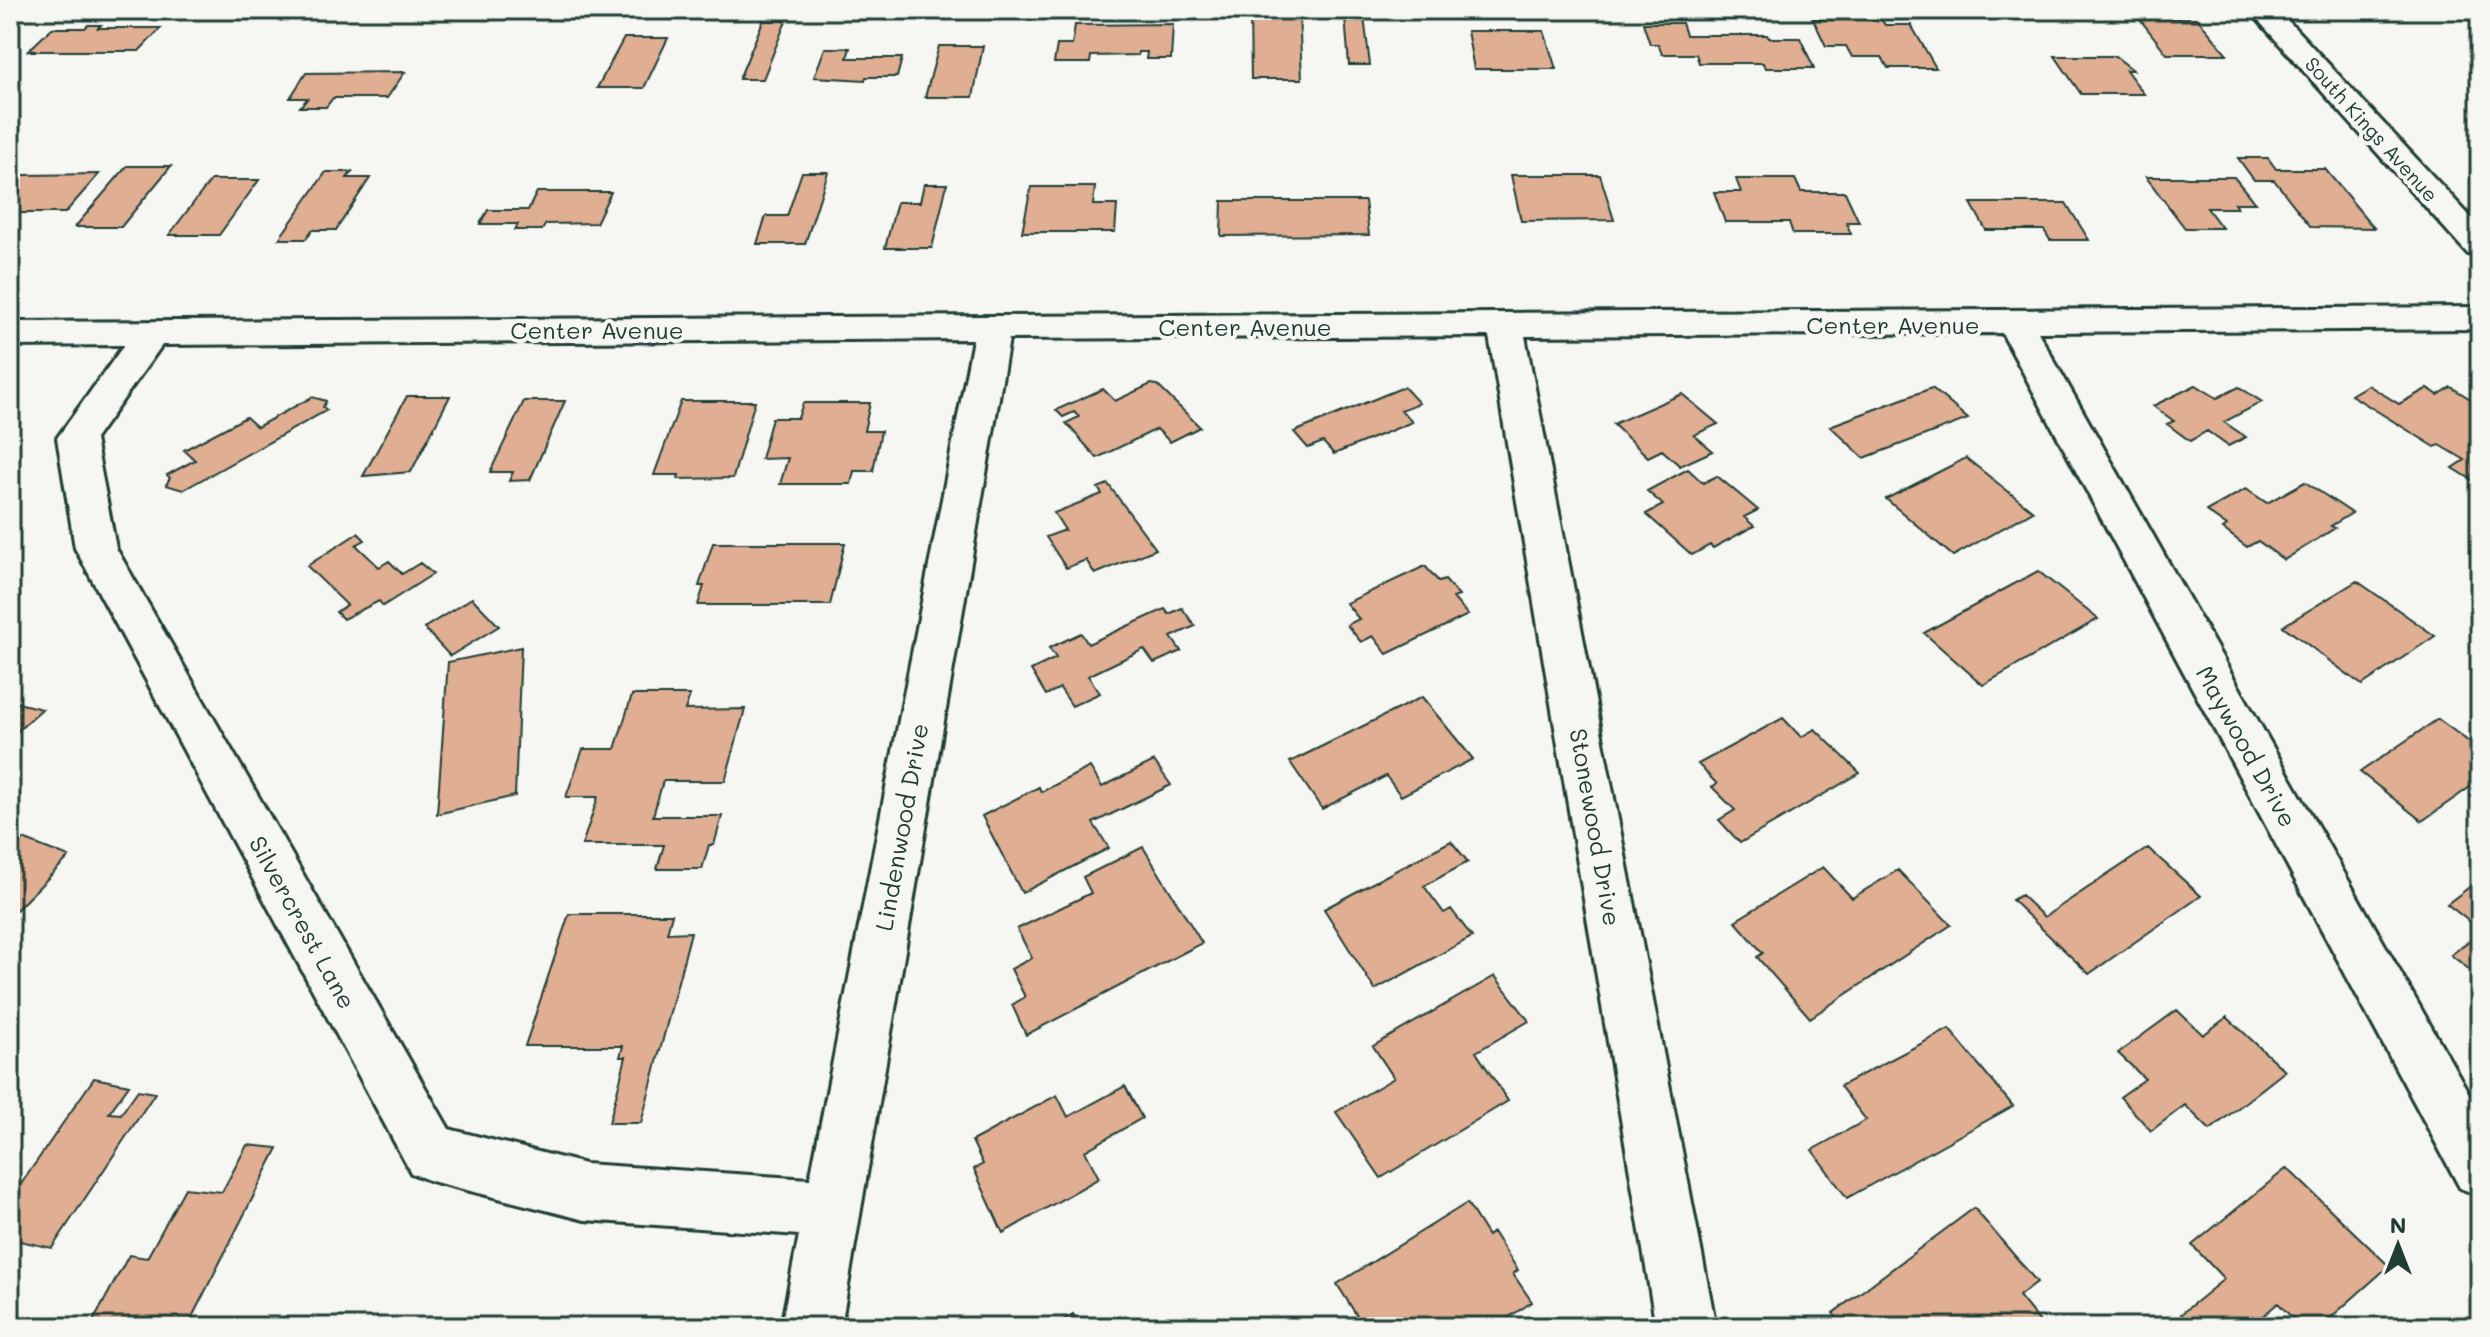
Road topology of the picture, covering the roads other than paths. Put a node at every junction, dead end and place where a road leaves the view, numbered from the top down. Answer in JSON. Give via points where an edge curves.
{"nodes":[{"id":1,"x":2263,"y":10,"type":"edge"},
{"id":2,"x":2480,"y":247,"type":"edge"},
{"id":3,"x":2480,"y":318,"type":"edge"},
{"id":4,"x":2015,"y":323,"type":"junction"},
{"id":5,"x":993,"y":326,"type":"junction"},
{"id":6,"x":1505,"y":326,"type":"junction"},
{"id":7,"x":152,"y":333,"type":"junction"},
{"id":8,"x":10,"y":334,"type":"edge"},
{"id":9,"x":2480,"y":1168,"type":"edge"},
{"id":10,"x":831,"y":1209,"type":"junction"},
{"id":11,"x":811,"y":1327,"type":"edge"},
{"id":12,"x":1686,"y":1327,"type":"edge"}],
"edges":[{"from":1,"to":2,"type":"street","name":"South Kings Avenue"},
{"from":3,"to":4,"type":"street","name":"Center Avenue"},
{"from":4,"to":6,"type":"street","name":"Center Avenue"},
{"from":4,"to":9,"type":"street","name":"Maywood Drive"},
{"from":5,"to":6,"type":"street","name":"Center Avenue"},
{"from":5,"to":7,"type":"street","name":"Center Avenue"},
{"from":5,"to":10,"type":"street","name":"Lindenwood Drive"},
{"from":6,"to":12,"type":"street","name":"Stonewood Drive"},
{"from":7,"to":8,"type":"street","name":"Center Avenue"},
{"from":7,"to":10,"type":"street","name":"Silvercrest Lane","via":[[76,438],[96,548],[431,1153],[585,1192]]},
{"from":10,"to":11,"type":"street","name":"Lindenwood Drive"}]}
